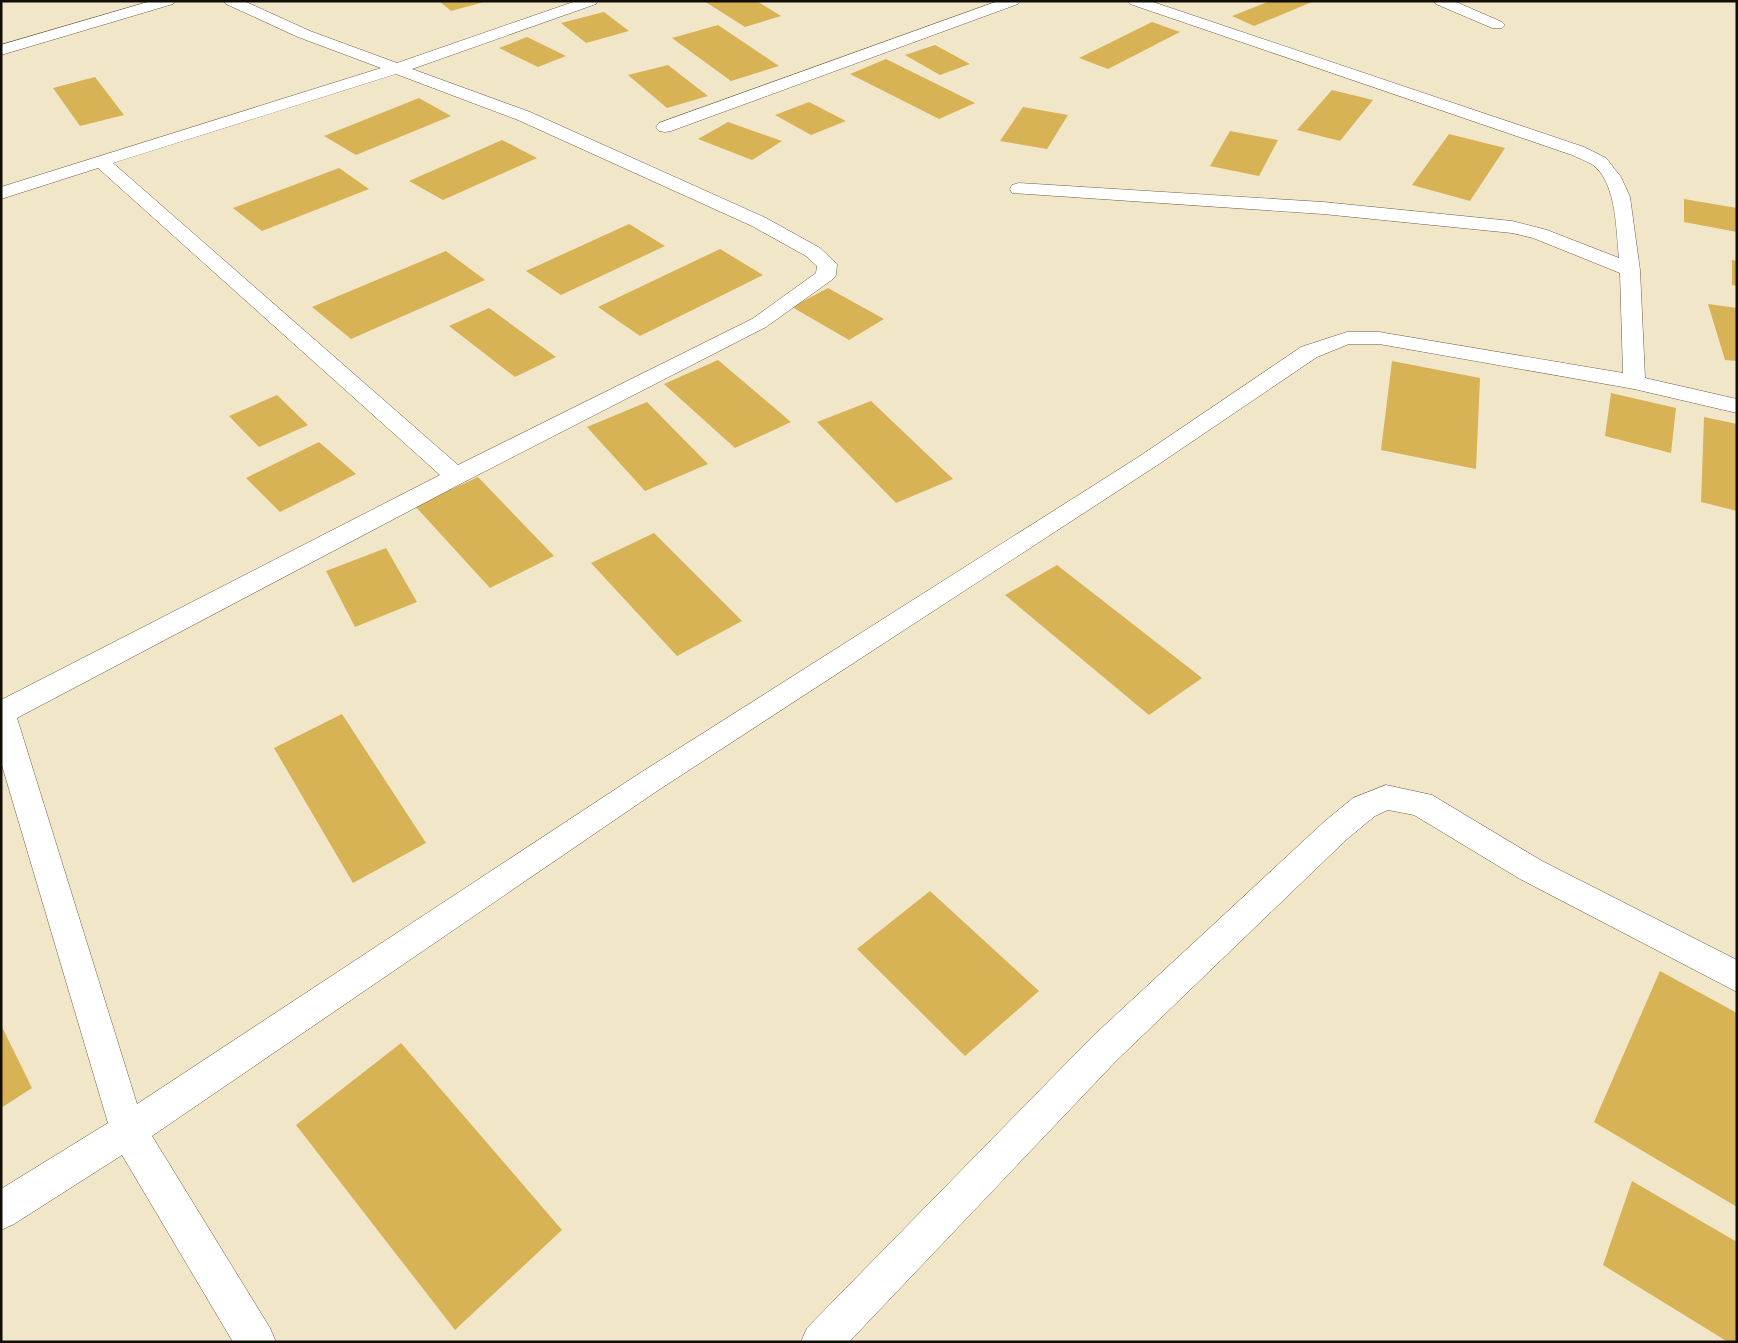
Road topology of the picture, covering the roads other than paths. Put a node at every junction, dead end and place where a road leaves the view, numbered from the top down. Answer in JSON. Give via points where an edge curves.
{"nodes":[{"id":1,"x":168,"y":1,"type":"edge"},
{"id":2,"x":231,"y":1,"type":"edge"},
{"id":3,"x":591,"y":1,"type":"edge"},
{"id":4,"x":1014,"y":1,"type":"edge"},
{"id":5,"x":1135,"y":1,"type":"edge"},
{"id":6,"x":1442,"y":1,"type":"edge"},
{"id":7,"x":1497,"y":25,"type":"dead end"},
{"id":8,"x":1,"y":50,"type":"edge"},
{"id":9,"x":399,"y":68,"type":"junction"},
{"id":10,"x":665,"y":127,"type":"dead end"},
{"id":11,"x":102,"y":162,"type":"junction"},
{"id":12,"x":1019,"y":189,"type":"dead end"},
{"id":13,"x":1,"y":193,"type":"edge"},
{"id":14,"x":1630,"y":270,"type":"junction"},
{"id":15,"x":1634,"y":382,"type":"junction"},
{"id":16,"x":1737,"y":406,"type":"edge"},
{"id":17,"x":456,"y":476,"type":"junction"},
{"id":18,"x":1,"y":713,"type":"edge"},
{"id":19,"x":1737,"y":977,"type":"edge"},
{"id":20,"x":128,"y":1131,"type":"junction"},
{"id":21,"x":1,"y":1211,"type":"edge"},
{"id":22,"x":256,"y":1342,"type":"edge"},
{"id":23,"x":821,"y":1342,"type":"edge"}],
"edges":[{"from":1,"to":8,"type":"street"},
{"from":2,"to":9,"type":"street","via":[[304,34]]},
{"from":3,"to":9,"type":"street"},
{"from":4,"to":10,"type":"street"},
{"from":5,"to":14,"type":"street","via":[[1600,162],[1612,177],[1621,197]]},
{"from":6,"to":7,"type":"street"},
{"from":9,"to":11,"type":"street"},
{"from":9,"to":17,"type":"street","via":[[524,116],[750,218],[813,252],[827,264],[826,275],[759,322]]},
{"from":11,"to":13,"type":"street"},
{"from":11,"to":17,"type":"street"},
{"from":12,"to":14,"type":"street","via":[[1323,208],[1512,227],[1540,234]]},
{"from":14,"to":15,"type":"street"},
{"from":15,"to":16,"type":"street"},
{"from":15,"to":20,"type":"street","via":[[1379,338],[1347,338],[1309,352],[1139,467],[647,783]]},
{"from":17,"to":18,"type":"street"},
{"from":18,"to":20,"type":"street"},
{"from":19,"to":23,"type":"street","via":[[1531,870],[1421,804],[1386,797],[1364,807],[1336,830],[1104,1049]]},
{"from":20,"to":21,"type":"street"},
{"from":20,"to":22,"type":"street"}]}
